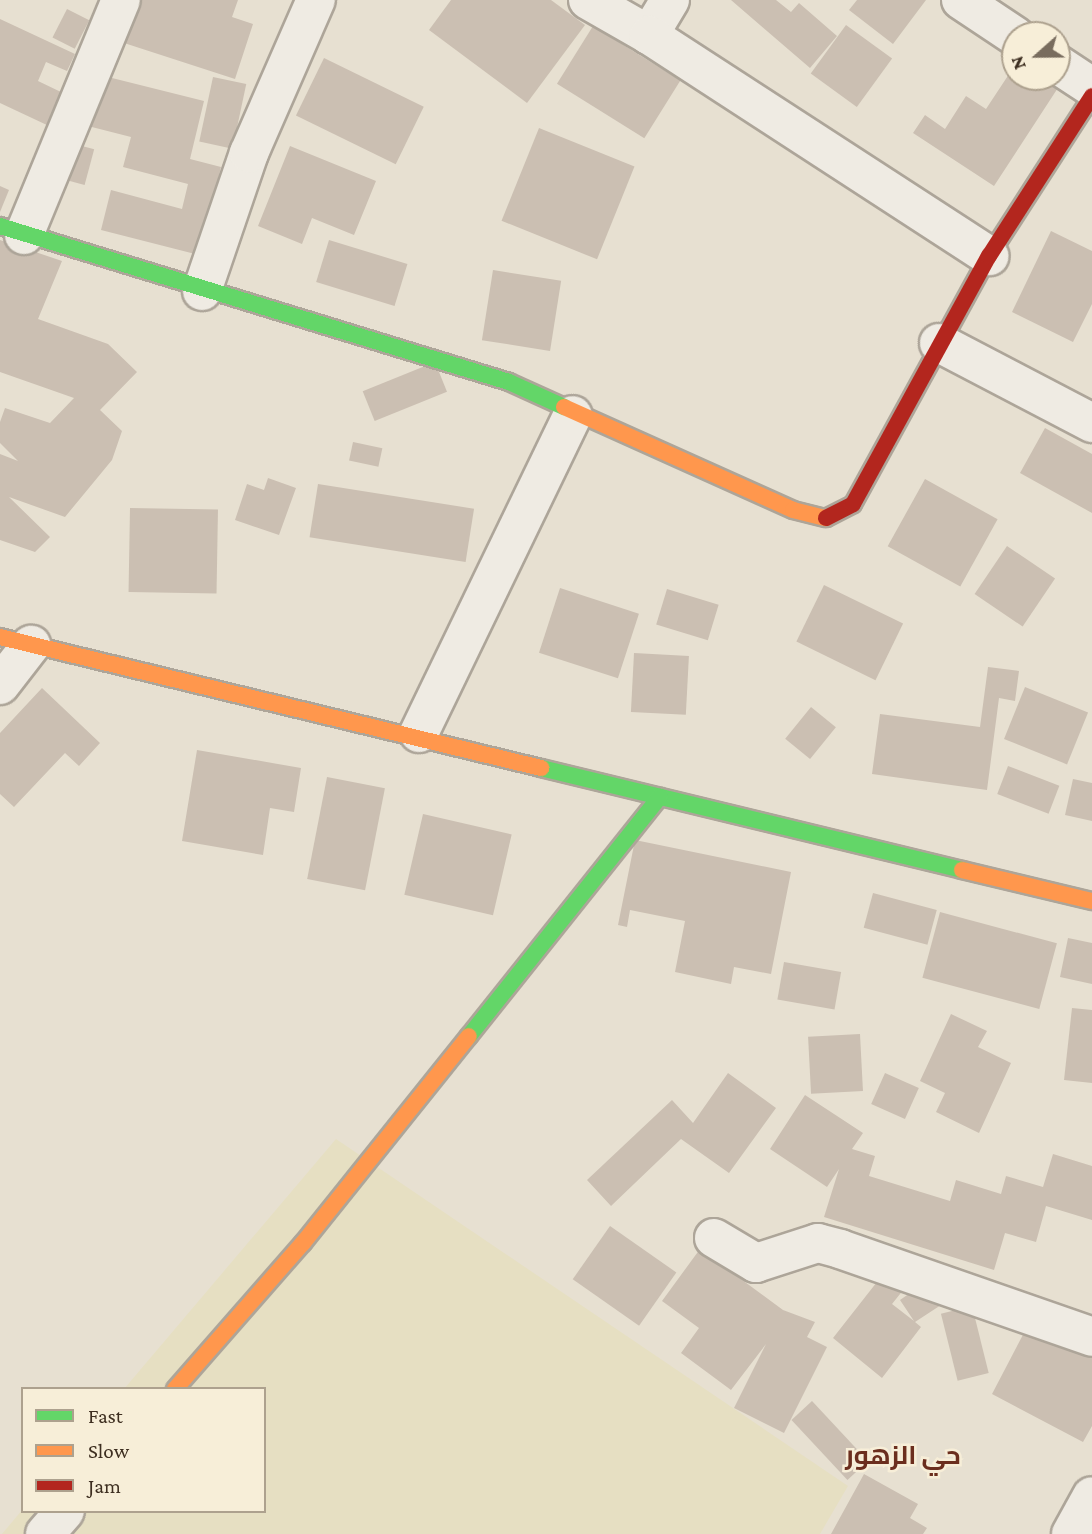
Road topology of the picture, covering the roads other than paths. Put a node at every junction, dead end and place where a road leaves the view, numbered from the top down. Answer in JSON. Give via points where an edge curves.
{"nodes":[{"id":1,"x":121,"y":0,"type":"edge"},
{"id":2,"x":316,"y":0,"type":"edge"},
{"id":3,"x":588,"y":0,"type":"edge"},
{"id":4,"x":670,"y":0,"type":"edge"},
{"id":5,"x":961,"y":0,"type":"edge"},
{"id":6,"x":1001,"y":27,"type":"edge"},
{"id":7,"x":649,"y":35,"type":"junction"},
{"id":8,"x":1071,"y":73,"type":"edge"},
{"id":9,"x":1092,"y":87,"type":"edge"},
{"id":10,"x":1092,"y":96,"type":"edge"},
{"id":11,"x":12,"y":231,"type":"edge"},
{"id":12,"x":989,"y":256,"type":"junction"},
{"id":13,"x":202,"y":291,"type":"junction"},
{"id":14,"x":939,"y":343,"type":"junction"},
{"id":15,"x":573,"y":415,"type":"junction"},
{"id":16,"x":1092,"y":423,"type":"edge"},
{"id":17,"x":16,"y":641,"type":"edge"},
{"id":18,"x":0,"y":685,"type":"edge"},
{"id":19,"x":419,"y":733,"type":"junction"},
{"id":20,"x":660,"y":797,"type":"junction"},
{"id":21,"x":1092,"y":901,"type":"edge"},
{"id":22,"x":714,"y":1238,"type":"dead end"},
{"id":23,"x":1092,"y":1337,"type":"edge"},
{"id":24,"x":177,"y":1387,"type":"edge"},
{"id":25,"x":1092,"y":1496,"type":"edge"},
{"id":26,"x":63,"y":1513,"type":"edge"},
{"id":27,"x":45,"y":1534,"type":"edge"},
{"id":28,"x":1071,"y":1534,"type":"edge"}],
"edges":[{"from":1,"to":11,"type":"street"},
{"from":2,"to":13,"type":"street","via":[[249,153]]},
{"from":3,"to":7,"type":"street"},
{"from":4,"to":7,"type":"street"},
{"from":5,"to":6,"type":"street"},
{"from":7,"to":12,"type":"street"},
{"from":8,"to":9,"type":"street"},
{"from":10,"to":12,"type":"street"},
{"from":11,"to":13,"type":"street"},
{"from":12,"to":14,"type":"street"},
{"from":13,"to":15,"type":"street","via":[[509,382]]},
{"from":14,"to":15,"type":"street","via":[[853,504],[830,519],[793,510]]},
{"from":14,"to":16,"type":"street"},
{"from":15,"to":19,"type":"street"},
{"from":17,"to":18,"type":"street"},
{"from":17,"to":19,"type":"street"},
{"from":19,"to":20,"type":"street"},
{"from":20,"to":21,"type":"street"},
{"from":20,"to":24,"type":"street","via":[[303,1244]]},
{"from":22,"to":23,"type":"street","via":[[756,1263],[818,1243]]},
{"from":25,"to":28,"type":"street"},
{"from":26,"to":27,"type":"street"}]}
